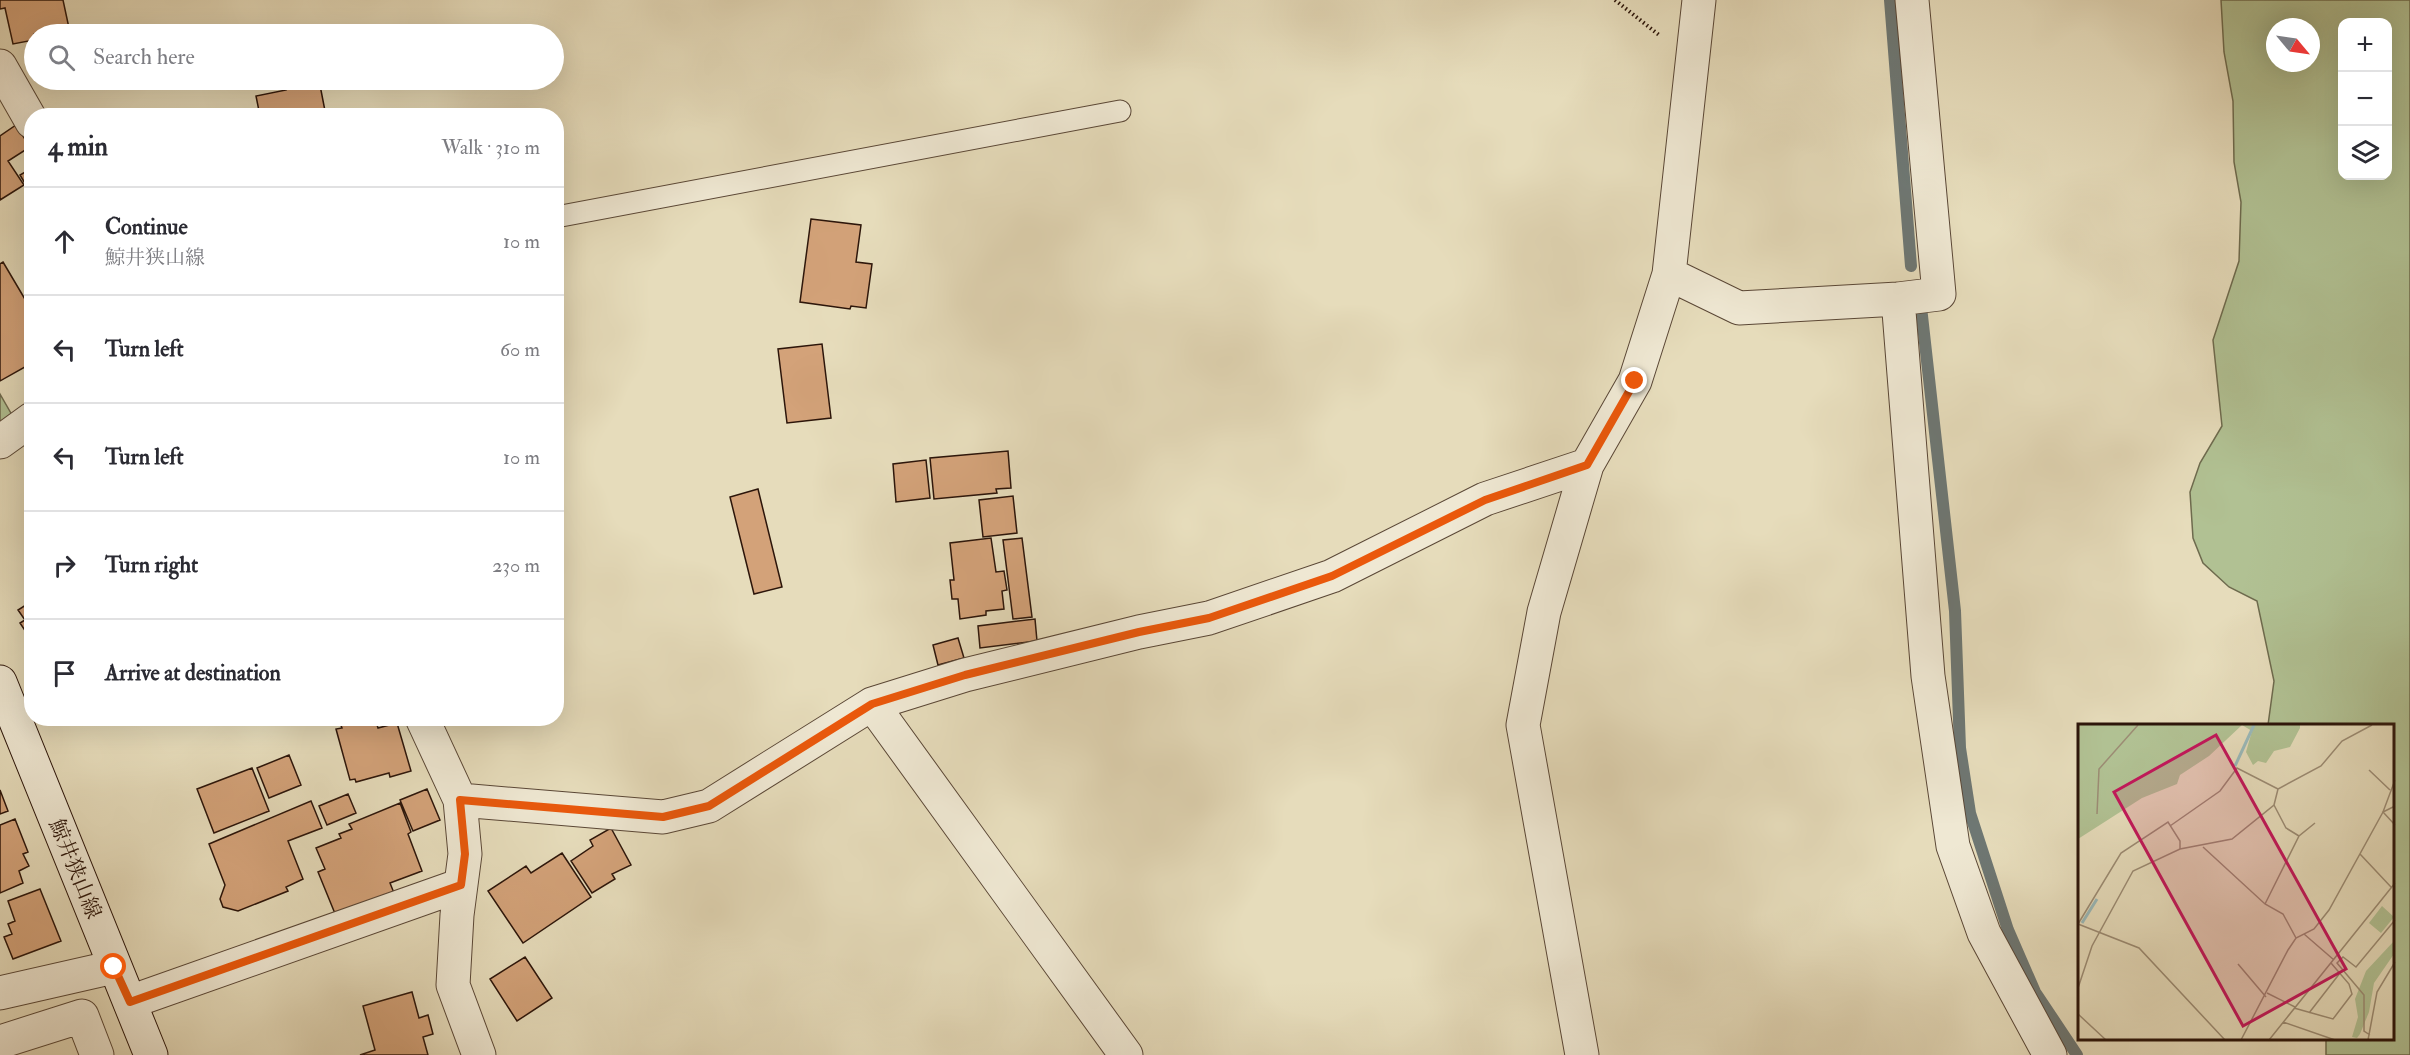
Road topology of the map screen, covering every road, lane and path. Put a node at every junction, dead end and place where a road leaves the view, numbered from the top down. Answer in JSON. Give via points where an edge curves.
{"nodes":[{"id":1,"x":1615,"y":0,"type":"edge"},
{"id":2,"x":1700,"y":0,"type":"edge"},
{"id":3,"x":1912,"y":0,"type":"edge"},
{"id":4,"x":1692,"y":60,"type":"junction"},
{"id":5,"x":0,"y":66,"type":"edge"},
{"id":6,"x":24,"y":108,"type":"edge"},
{"id":7,"x":1120,"y":111,"type":"dead end"},
{"id":8,"x":564,"y":215,"type":"edge"},
{"id":9,"x":1669,"y":274,"type":"junction"},
{"id":10,"x":1898,"y":299,"type":"junction"},
{"id":11,"x":24,"y":426,"type":"edge"},
{"id":12,"x":0,"y":442,"type":"edge"},
{"id":13,"x":1587,"y":465,"type":"junction"},
{"id":14,"x":0,"y":682,"type":"edge"},
{"id":15,"x":872,"y":704,"type":"junction"},
{"id":16,"x":426,"y":726,"type":"edge"},
{"id":17,"x":460,"y":800,"type":"junction"},
{"id":18,"x":461,"y":885,"type":"junction"},
{"id":19,"x":114,"y":967,"type":"junction"},
{"id":20,"x":0,"y":993,"type":"edge"},
{"id":21,"x":130,"y":1002,"type":"junction"},
{"id":22,"x":0,"y":1042,"type":"edge"},
{"id":23,"x":97,"y":1055,"type":"edge"},
{"id":24,"x":151,"y":1055,"type":"edge"},
{"id":25,"x":478,"y":1055,"type":"edge"},
{"id":26,"x":1126,"y":1055,"type":"edge"},
{"id":27,"x":1582,"y":1055,"type":"edge"},
{"id":28,"x":2050,"y":1055,"type":"edge"}],
"edges":[{"from":1,"to":4,"type":"path"},
{"from":2,"to":4,"type":"street"},
{"from":3,"to":10,"type":"street","via":[[1939,294]]},
{"from":4,"to":9,"type":"street"},
{"from":5,"to":6,"type":"street"},
{"from":7,"to":8,"type":"lane"},
{"from":9,"to":10,"type":"street","via":[[1739,308]]},
{"from":9,"to":13,"type":"street","via":[[1635,381]]},
{"from":10,"to":28,"type":"street","via":[[1928,676],[1953,846],[1984,933]]},
{"from":11,"to":12,"type":"street"},
{"from":13,"to":15,"type":"street","via":[[1485,500],[1332,576],[1221,615],[965,675]]},
{"from":13,"to":27,"type":"street","via":[[1544,612],[1523,725]]},
{"from":14,"to":19,"type":"street","name":"鯨井狭山線"},
{"from":15,"to":17,"type":"street","via":[[709,806],[663,817]]},
{"from":15,"to":26,"type":"street"},
{"from":16,"to":17,"type":"street"},
{"from":17,"to":18,"type":"street","via":[[465,854]]},
{"from":18,"to":21,"type":"street"},
{"from":18,"to":25,"type":"street","via":[[453,985]]},
{"from":19,"to":20,"type":"street"},
{"from":19,"to":21,"type":"street","name":"鯨井狭山線"},
{"from":21,"to":24,"type":"street","name":"鯨井狭山線"},
{"from":22,"to":23,"type":"street","via":[[82,1016]]}]}
